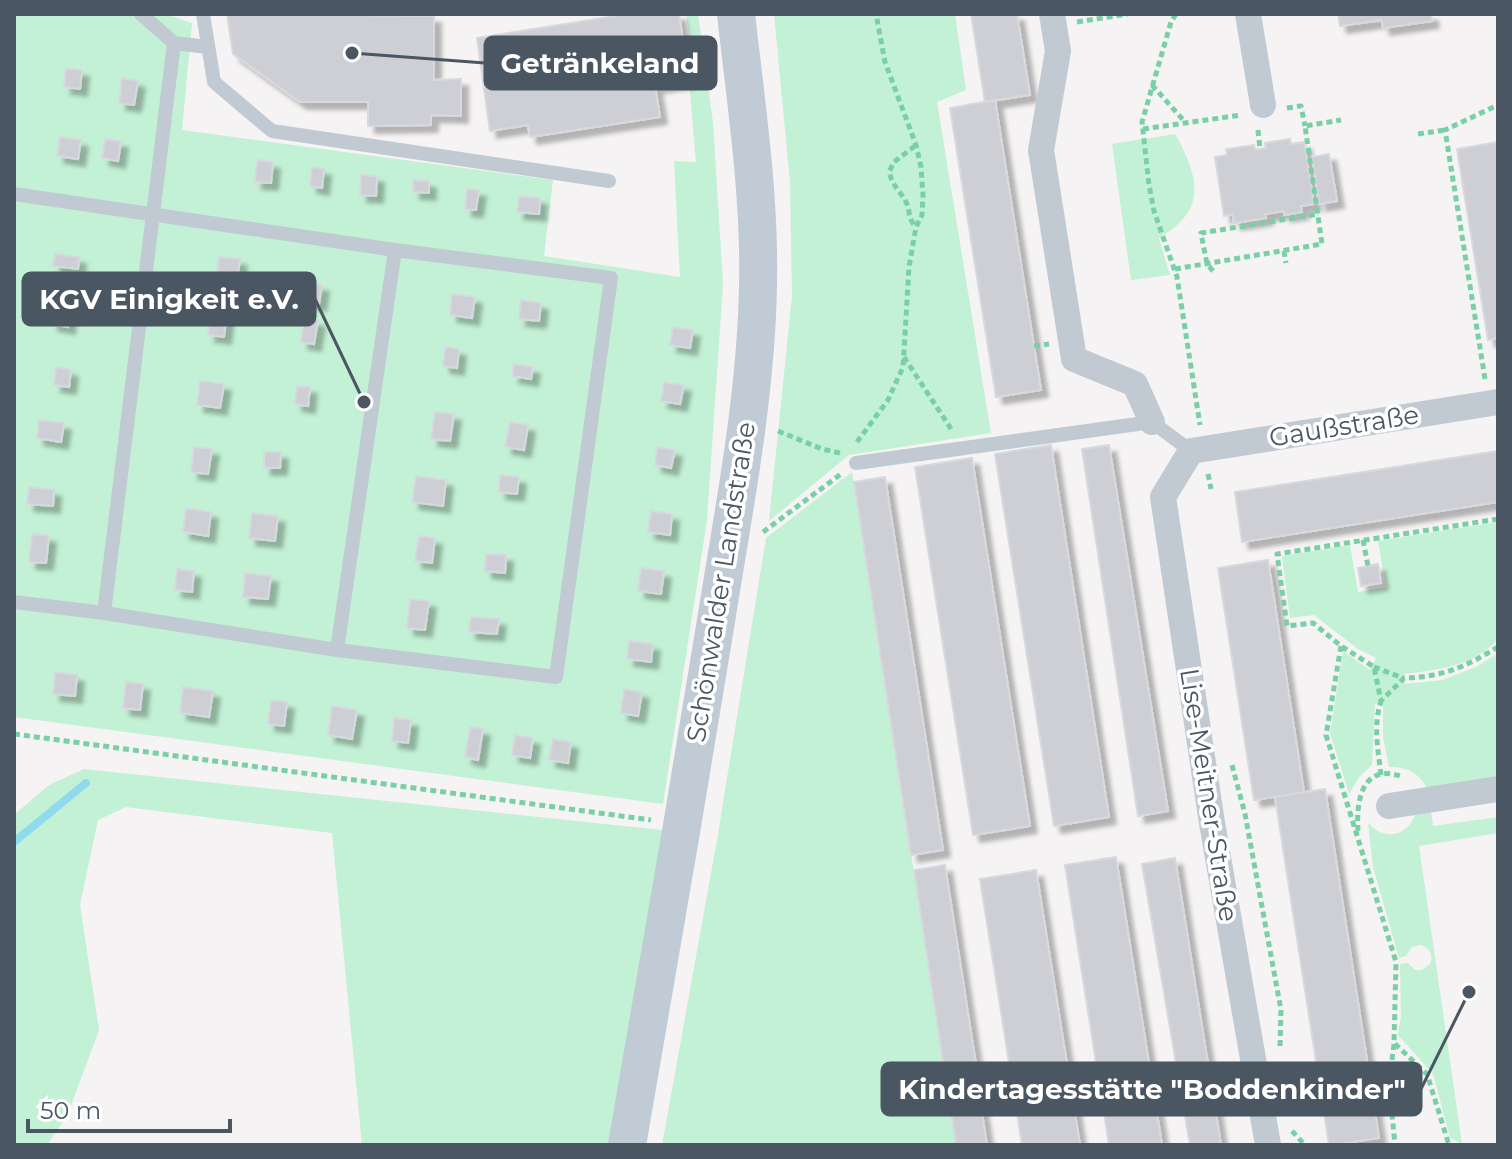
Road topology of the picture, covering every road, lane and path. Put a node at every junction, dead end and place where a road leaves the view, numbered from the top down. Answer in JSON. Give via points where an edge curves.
{"nodes":[{"id":1,"x":141,"y":14,"type":"edge"},
{"id":2,"x":203,"y":14,"type":"edge"},
{"id":3,"x":736,"y":14,"type":"edge"},
{"id":4,"x":876,"y":14,"type":"edge"},
{"id":5,"x":1128,"y":14,"type":"edge"},
{"id":6,"x":1176,"y":14,"type":"edge"},
{"id":7,"x":1248,"y":14,"type":"edge"},
{"id":8,"x":1053,"y":20,"type":"edge"},
{"id":9,"x":174,"y":43,"type":"junction"},
{"id":10,"x":208,"y":47,"type":"junction"},
{"id":11,"x":1152,"y":85,"type":"junction"},
{"id":12,"x":1263,"y":105,"type":"joint"},
{"id":13,"x":1498,"y":105,"type":"edge"},
{"id":14,"x":1341,"y":120,"type":"dead end"},
{"id":15,"x":1186,"y":123,"type":"junction"},
{"id":16,"x":1143,"y":129,"type":"junction"},
{"id":17,"x":1445,"y":130,"type":"junction"},
{"id":18,"x":1418,"y":134,"type":"dead end"},
{"id":19,"x":916,"y":145,"type":"junction"},
{"id":20,"x":609,"y":181,"type":"dead end"},
{"id":21,"x":14,"y":194,"type":"edge"},
{"id":22,"x":1318,"y":214,"type":"junction"},
{"id":23,"x":155,"y":216,"type":"junction"},
{"id":24,"x":916,"y":227,"type":"junction"},
{"id":25,"x":395,"y":250,"type":"junction"},
{"id":26,"x":1284,"y":251,"type":"junction"},
{"id":27,"x":1286,"y":263,"type":"dead end"},
{"id":28,"x":1207,"y":264,"type":"junction"},
{"id":29,"x":1175,"y":269,"type":"junction"},
{"id":30,"x":1213,"y":271,"type":"dead end"},
{"id":31,"x":903,"y":356,"type":"junction"},
{"id":32,"x":1485,"y":379,"type":"dead end"},
{"id":33,"x":1498,"y":402,"type":"edge"},
{"id":34,"x":1152,"y":422,"type":"junction"},
{"id":35,"x":770,"y":427,"type":"dead end"},
{"id":36,"x":854,"y":445,"type":"dead end"},
{"id":37,"x":962,"y":449,"type":"junction"},
{"id":38,"x":1197,"y":450,"type":"junction"},
{"id":39,"x":850,"y":459,"type":"junction"},
{"id":40,"x":1211,"y":489,"type":"dead end"},
{"id":41,"x":1498,"y":519,"type":"edge"},
{"id":42,"x":755,"y":537,"type":"dead end"},
{"id":43,"x":1363,"y":540,"type":"junction"},
{"id":44,"x":1368,"y":566,"type":"dead end"},
{"id":45,"x":14,"y":602,"type":"edge"},
{"id":46,"x":104,"y":613,"type":"junction"},
{"id":47,"x":1341,"y":646,"type":"junction"},
{"id":48,"x":1498,"y":647,"type":"edge"},
{"id":49,"x":337,"y":650,"type":"junction"},
{"id":50,"x":1374,"y":667,"type":"junction"},
{"id":51,"x":1404,"y":678,"type":"junction"},
{"id":52,"x":1381,"y":701,"type":"junction"},
{"id":53,"x":14,"y":734,"type":"edge"},
{"id":54,"x":1230,"y":756,"type":"dead end"},
{"id":55,"x":1381,"y":775,"type":"dead end"},
{"id":56,"x":1498,"y":789,"type":"edge"},
{"id":57,"x":1361,"y":790,"type":"dead end"},
{"id":58,"x":1389,"y":806,"type":"dead end"},
{"id":59,"x":683,"y":825,"type":"junction"},
{"id":60,"x":1358,"y":840,"type":"junction"},
{"id":61,"x":1394,"y":1043,"type":"junction"},
{"id":62,"x":1279,"y":1051,"type":"dead end"},
{"id":63,"x":1290,"y":1118,"type":"dead end"},
{"id":64,"x":627,"y":1145,"type":"edge"},
{"id":65,"x":1268,"y":1145,"type":"edge"},
{"id":66,"x":1305,"y":1145,"type":"edge"},
{"id":67,"x":1395,"y":1145,"type":"edge"},
{"id":68,"x":1449,"y":1145,"type":"edge"}],
"edges":[{"from":1,"to":9,"type":"lane"},
{"from":2,"to":10,"type":"lane"},
{"from":3,"to":59,"type":"main road","name":"Schönwalder Landstraße","via":[[754,184],[754,367]]},
{"from":4,"to":19,"type":"path","via":[[885,62]]},
{"from":5,"to":8,"type":"path"},
{"from":6,"to":11,"type":"path"},
{"from":7,"to":12,"type":"street"},
{"from":8,"to":34,"type":"street","via":[[1058,51],[1041,150],[1074,359],[1135,384]]},
{"from":9,"to":10,"type":"lane"},
{"from":9,"to":23,"type":"lane"},
{"from":10,"to":20,"type":"lane","via":[[214,82],[272,131]]},
{"from":11,"to":15,"type":"path"},
{"from":11,"to":16,"type":"path"},
{"from":12,"to":15,"type":"path","via":[[1264,111]]},
{"from":13,"to":17,"type":"path"},
{"from":14,"to":22,"type":"path","via":[[1305,126]]},
{"from":15,"to":16,"type":"path"},
{"from":16,"to":29,"type":"path","via":[[1154,211]]},
{"from":17,"to":18,"type":"path"},
{"from":17,"to":32,"type":"path"},
{"from":19,"to":24,"type":"path","via":[[923,195]]},
{"from":19,"to":24,"type":"path","via":[[889,172]]},
{"from":21,"to":23,"type":"lane"},
{"from":22,"to":26,"type":"path","via":[[1322,244]]},
{"from":22,"to":28,"type":"path","via":[[1201,233]]},
{"from":23,"to":25,"type":"lane"},
{"from":23,"to":46,"type":"lane"},
{"from":24,"to":31,"type":"path"},
{"from":25,"to":49,"type":"lane"},
{"from":25,"to":49,"type":"lane","via":[[611,278],[556,677]]},
{"from":26,"to":27,"type":"path"},
{"from":26,"to":28,"type":"path"},
{"from":28,"to":29,"type":"path"},
{"from":28,"to":30,"type":"path"},
{"from":29,"to":38,"type":"path"},
{"from":31,"to":36,"type":"path","via":[[888,400]]},
{"from":31,"to":37,"type":"path"},
{"from":33,"to":38,"type":"street","name":"Gaußstraße"},
{"from":34,"to":37,"type":"lane"},
{"from":34,"to":38,"type":"lane"},
{"from":35,"to":39,"type":"path"},
{"from":37,"to":39,"type":"lane"},
{"from":38,"to":40,"type":"path"},
{"from":38,"to":65,"type":"street","name":"Lise-Meitner-Straße","via":[[1163,497]]},
{"from":39,"to":42,"type":"path"},
{"from":41,"to":43,"type":"path"},
{"from":43,"to":44,"type":"path"},
{"from":43,"to":47,"type":"path","via":[[1277,554],[1287,626],[1313,623]]},
{"from":45,"to":46,"type":"lane"},
{"from":46,"to":49,"type":"lane"},
{"from":47,"to":50,"type":"path"},
{"from":47,"to":60,"type":"path","via":[[1326,735]]},
{"from":48,"to":51,"type":"path","via":[[1436,677]]},
{"from":50,"to":51,"type":"path"},
{"from":50,"to":52,"type":"path"},
{"from":51,"to":52,"type":"path"},
{"from":52,"to":55,"type":"path","via":[[1376,730]]},
{"from":53,"to":59,"type":"path"},
{"from":54,"to":62,"type":"path","via":[[1281,1010]]},
{"from":56,"to":58,"type":"street"},
{"from":57,"to":60,"type":"path"},
{"from":59,"to":64,"type":"main road","name":"Schönwalder Landstraße"},
{"from":60,"to":61,"type":"path","via":[[1396,962]]},
{"from":61,"to":67,"type":"path","via":[[1389,1083]]},
{"from":61,"to":68,"type":"path","via":[[1427,1074]]},
{"from":63,"to":66,"type":"path","via":[[1292,1131]]}]}
